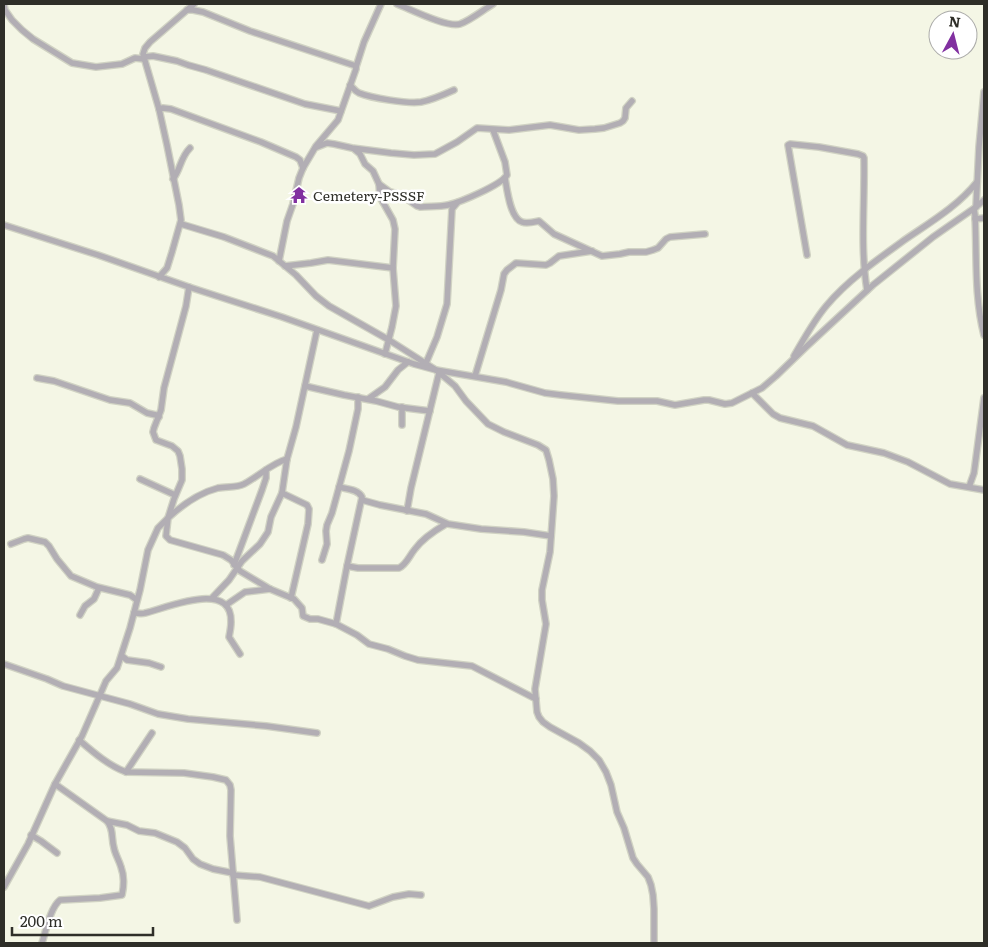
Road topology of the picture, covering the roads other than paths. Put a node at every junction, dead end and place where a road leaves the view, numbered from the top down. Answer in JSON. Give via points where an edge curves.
{"nodes":[{"id":1,"x":194,"y":4,"type":"edge"},
{"id":2,"x":381,"y":4,"type":"edge"},
{"id":3,"x":397,"y":4,"type":"edge"},
{"id":4,"x":493,"y":4,"type":"edge"},
{"id":5,"x":4,"y":8,"type":"edge"},
{"id":6,"x":187,"y":10,"type":"junction"},
{"id":7,"x":144,"y":58,"type":"junction"},
{"id":8,"x":356,"y":66,"type":"junction"},
{"id":9,"x":350,"y":85,"type":"junction"},
{"id":10,"x":454,"y":90,"type":"dead end"},
{"id":11,"x":984,"y":92,"type":"edge"},
{"id":12,"x":632,"y":101,"type":"dead end"},
{"id":13,"x":158,"y":109,"type":"junction"},
{"id":14,"x":341,"y":111,"type":"junction"},
{"id":15,"x":493,"y":130,"type":"junction"},
{"id":16,"x":190,"y":148,"type":"dead end"},
{"id":17,"x":315,"y":148,"type":"junction"},
{"id":18,"x":352,"y":148,"type":"junction"},
{"id":19,"x":303,"y":168,"type":"junction"},
{"id":20,"x":506,"y":178,"type":"junction"},
{"id":21,"x":173,"y":179,"type":"junction"},
{"id":22,"x":977,"y":182,"type":"junction"},
{"id":23,"x":379,"y":184,"type":"junction"},
{"id":24,"x":984,"y":200,"type":"edge"},
{"id":25,"x":458,"y":201,"type":"junction"},
{"id":26,"x":975,"y":208,"type":"junction"},
{"id":27,"x":984,"y":218,"type":"edge"},
{"id":28,"x":975,"y":219,"type":"junction"},
{"id":29,"x":181,"y":224,"type":"junction"},
{"id":30,"x":4,"y":225,"type":"edge"},
{"id":31,"x":705,"y":234,"type":"dead end"},
{"id":32,"x":592,"y":251,"type":"junction"},
{"id":33,"x":806,"y":255,"type":"dead end"},
{"id":34,"x":279,"y":261,"type":"junction"},
{"id":35,"x":285,"y":266,"type":"junction"},
{"id":36,"x":393,"y":268,"type":"junction"},
{"id":37,"x":864,"y":270,"type":"junction"},
{"id":38,"x":159,"y":277,"type":"junction"},
{"id":39,"x":189,"y":287,"type":"junction"},
{"id":40,"x":867,"y":290,"type":"junction"},
{"id":41,"x":982,"y":309,"type":"edge"},
{"id":42,"x":317,"y":330,"type":"junction"},
{"id":43,"x":984,"y":335,"type":"edge"},
{"id":44,"x":389,"y":340,"type":"junction"},
{"id":45,"x":385,"y":354,"type":"junction"},
{"id":46,"x":408,"y":362,"type":"junction"},
{"id":47,"x":426,"y":363,"type":"junction"},
{"id":48,"x":789,"y":364,"type":"junction"},
{"id":49,"x":438,"y":371,"type":"junction"},
{"id":50,"x":474,"y":376,"type":"junction"},
{"id":51,"x":37,"y":378,"type":"dead end"},
{"id":52,"x":305,"y":386,"type":"junction"},
{"id":53,"x":752,"y":393,"type":"junction"},
{"id":54,"x":358,"y":397,"type":"junction"},
{"id":55,"x":984,"y":398,"type":"edge"},
{"id":56,"x":368,"y":399,"type":"junction"},
{"id":57,"x":402,"y":407,"type":"junction"},
{"id":58,"x":430,"y":411,"type":"junction"},
{"id":59,"x":159,"y":417,"type":"junction"},
{"id":60,"x":402,"y":425,"type":"dead end"},
{"id":61,"x":287,"y":459,"type":"junction"},
{"id":62,"x":266,"y":470,"type":"junction"},
{"id":63,"x":140,"y":479,"type":"dead end"},
{"id":64,"x":338,"y":487,"type":"junction"},
{"id":65,"x":969,"y":487,"type":"junction"},
{"id":66,"x":984,"y":490,"type":"edge"},
{"id":67,"x":282,"y":493,"type":"junction"},
{"id":68,"x":175,"y":495,"type":"junction"},
{"id":69,"x":362,"y":500,"type":"junction"},
{"id":70,"x":407,"y":511,"type":"junction"},
{"id":71,"x":168,"y":518,"type":"junction"},
{"id":72,"x":446,"y":524,"type":"junction"},
{"id":73,"x":551,"y":536,"type":"junction"},
{"id":74,"x":11,"y":544,"type":"dead end"},
{"id":75,"x":322,"y":560,"type":"dead end"},
{"id":76,"x":236,"y":566,"type":"junction"},
{"id":77,"x":347,"y":566,"type":"junction"},
{"id":78,"x":99,"y":588,"type":"junction"},
{"id":79,"x":270,"y":589,"type":"junction"},
{"id":80,"x":212,"y":598,"type":"junction"},
{"id":81,"x":291,"y":598,"type":"junction"},
{"id":82,"x":136,"y":600,"type":"junction"},
{"id":83,"x":226,"y":605,"type":"junction"},
{"id":84,"x":134,"y":612,"type":"junction"},
{"id":85,"x":80,"y":615,"type":"dead end"},
{"id":86,"x":336,"y":624,"type":"junction"},
{"id":87,"x":240,"y":654,"type":"dead end"},
{"id":88,"x":122,"y":656,"type":"junction"},
{"id":89,"x":4,"y":664,"type":"edge"},
{"id":90,"x":161,"y":667,"type":"dead end"},
{"id":91,"x":99,"y":696,"type":"junction"},
{"id":92,"x":536,"y":699,"type":"junction"},
{"id":93,"x":152,"y":733,"type":"dead end"},
{"id":94,"x":317,"y":733,"type":"dead end"},
{"id":95,"x":79,"y":740,"type":"junction"},
{"id":96,"x":126,"y":772,"type":"junction"},
{"id":97,"x":54,"y":784,"type":"junction"},
{"id":98,"x":107,"y":821,"type":"junction"},
{"id":99,"x":31,"y":835,"type":"junction"},
{"id":100,"x":57,"y":853,"type":"dead end"},
{"id":101,"x":233,"y":874,"type":"junction"},
{"id":102,"x":4,"y":887,"type":"edge"},
{"id":103,"x":421,"y":895,"type":"dead end"},
{"id":104,"x":237,"y":920,"type":"dead end"},
{"id":105,"x":42,"y":943,"type":"edge"},
{"id":106,"x":654,"y":943,"type":"edge"}],
"edges":[{"from":1,"to":6,"type":"street"},
{"from":2,"to":8,"type":"street"},
{"from":3,"to":4,"type":"street","via":[[457,25]]},
{"from":5,"to":7,"type":"street","via":[[33,39],[72,63],[96,67]]},
{"from":6,"to":7,"type":"street","via":[[147,46]]},
{"from":6,"to":8,"type":"street","via":[[203,12]]},
{"from":7,"to":13,"type":"street"},
{"from":7,"to":14,"type":"street","via":[[153,56],[176,61],[305,104]]},
{"from":8,"to":9,"type":"street"},
{"from":9,"to":10,"type":"street","via":[[359,93],[417,103]]},
{"from":9,"to":14,"type":"street"},
{"from":11,"to":22,"type":"street"},
{"from":12,"to":15,"type":"street","via":[[626,108],[623,121],[604,128],[579,130],[550,125]]},
{"from":13,"to":19,"type":"street","via":[[171,109],[261,142],[296,157]]},
{"from":13,"to":21,"type":"street"},
{"from":14,"to":17,"type":"street","via":[[338,120]]},
{"from":15,"to":18,"type":"street","via":[[477,128],[434,154]]},
{"from":15,"to":20,"type":"street","via":[[505,162]]},
{"from":16,"to":21,"type":"street"},
{"from":17,"to":18,"type":"street","via":[[327,144]]},
{"from":17,"to":19,"type":"street"},
{"from":18,"to":23,"type":"street","via":[[373,171]]},
{"from":19,"to":34,"type":"street"},
{"from":20,"to":25,"type":"street"},
{"from":20,"to":32,"type":"street","via":[[509,198],[519,220],[526,223],[538,221],[554,234]]},
{"from":21,"to":29,"type":"street"},
{"from":22,"to":26,"type":"street"},
{"from":22,"to":37,"type":"street","via":[[942,215]]},
{"from":23,"to":25,"type":"street","via":[[418,207]]},
{"from":23,"to":36,"type":"street","via":[[380,197],[394,224]]},
{"from":24,"to":26,"type":"street"},
{"from":25,"to":47,"type":"street","via":[[452,210],[447,304]]},
{"from":26,"to":28,"type":"street"},
{"from":26,"to":40,"type":"street"},
{"from":27,"to":28,"type":"street"},
{"from":28,"to":41,"type":"street","via":[[976,284]]},
{"from":29,"to":34,"type":"street","via":[[268,253]]},
{"from":29,"to":38,"type":"street","via":[[167,268]]},
{"from":30,"to":38,"type":"street"},
{"from":31,"to":32,"type":"street","via":[[670,237],[658,248],[646,252],[602,256]]},
{"from":32,"to":50,"type":"street","via":[[559,256],[546,265],[516,263],[507,270]]},
{"from":33,"to":37,"type":"street","via":[[790,144],[841,150],[864,157]]},
{"from":34,"to":35,"type":"street"},
{"from":35,"to":36,"type":"street","via":[[328,260]]},
{"from":35,"to":44,"type":"street","via":[[329,306]]},
{"from":36,"to":44,"type":"street","via":[[396,306]]},
{"from":37,"to":40,"type":"street"},
{"from":37,"to":48,"type":"street","via":[[827,305]]},
{"from":38,"to":39,"type":"street"},
{"from":39,"to":42,"type":"street"},
{"from":39,"to":59,"type":"street"},
{"from":40,"to":48,"type":"street"},
{"from":41,"to":43,"type":"street","via":[[980,319]]},
{"from":42,"to":45,"type":"street"},
{"from":42,"to":52,"type":"street"},
{"from":44,"to":45,"type":"street"},
{"from":44,"to":47,"type":"street"},
{"from":45,"to":46,"type":"street"},
{"from":46,"to":49,"type":"street"},
{"from":46,"to":56,"type":"street","via":[[385,387]]},
{"from":47,"to":49,"type":"street"},
{"from":48,"to":53,"type":"street"},
{"from":49,"to":50,"type":"street"},
{"from":49,"to":58,"type":"street"},
{"from":49,"to":73,"type":"street","via":[[488,424],[546,450],[554,487]]},
{"from":50,"to":53,"type":"street","via":[[545,393],[675,405],[709,400],[728,404]]},
{"from":51,"to":59,"type":"street","via":[[130,403]]},
{"from":52,"to":54,"type":"street"},
{"from":52,"to":61,"type":"street"},
{"from":53,"to":65,"type":"street","via":[[780,418],[813,426],[847,445],[884,453],[950,484]]},
{"from":54,"to":56,"type":"street"},
{"from":54,"to":64,"type":"street","via":[[349,451]]},
{"from":55,"to":65,"type":"street","via":[[974,473]]},
{"from":56,"to":57,"type":"street"},
{"from":57,"to":58,"type":"street"},
{"from":57,"to":60,"type":"street"},
{"from":58,"to":70,"type":"street"},
{"from":59,"to":68,"type":"street","via":[[153,432],[156,440],[175,448],[180,456],[182,477]]},
{"from":61,"to":62,"type":"street"},
{"from":61,"to":67,"type":"street"},
{"from":62,"to":71,"type":"street","via":[[244,484],[218,488],[191,500]]},
{"from":62,"to":76,"type":"street"},
{"from":63,"to":68,"type":"street"},
{"from":64,"to":69,"type":"street","via":[[361,494]]},
{"from":64,"to":75,"type":"street","via":[[327,525],[327,544]]},
{"from":65,"to":66,"type":"street"},
{"from":67,"to":76,"type":"street","via":[[271,516],[268,533]]},
{"from":67,"to":81,"type":"street","via":[[309,509]]},
{"from":68,"to":71,"type":"street"},
{"from":69,"to":70,"type":"street"},
{"from":69,"to":77,"type":"street"},
{"from":70,"to":72,"type":"street","via":[[426,514]]},
{"from":71,"to":76,"type":"street","via":[[166,536],[170,540],[223,555]]},
{"from":71,"to":82,"type":"street","via":[[158,528],[148,550]]},
{"from":72,"to":73,"type":"street"},
{"from":72,"to":77,"type":"street","via":[[427,536],[399,568]]},
{"from":73,"to":92,"type":"street","via":[[542,590],[546,624]]},
{"from":74,"to":78,"type":"street","via":[[24,538],[45,542],[71,576]]},
{"from":76,"to":79,"type":"street"},
{"from":76,"to":80,"type":"street","via":[[229,580]]},
{"from":77,"to":86,"type":"street"},
{"from":78,"to":82,"type":"street","via":[[130,595]]},
{"from":78,"to":85,"type":"street"},
{"from":79,"to":81,"type":"street"},
{"from":79,"to":83,"type":"street","via":[[245,592]]},
{"from":80,"to":83,"type":"street"},
{"from":80,"to":84,"type":"street","via":[[182,602],[145,613]]},
{"from":81,"to":86,"type":"street","via":[[310,620]]},
{"from":82,"to":84,"type":"street"},
{"from":83,"to":87,"type":"street","via":[[232,620],[229,637]]},
{"from":84,"to":88,"type":"street"},
{"from":86,"to":92,"type":"street","via":[[369,644],[405,656],[472,666]]},
{"from":88,"to":90,"type":"street"},
{"from":88,"to":91,"type":"street"},
{"from":89,"to":91,"type":"street"},
{"from":91,"to":94,"type":"street","via":[[158,714]]},
{"from":91,"to":95,"type":"street"},
{"from":92,"to":106,"type":"street","via":[[543,722],[579,742],[599,760],[606,772],[633,858],[648,877],[654,895]]},
{"from":93,"to":96,"type":"street"},
{"from":95,"to":96,"type":"street"},
{"from":95,"to":97,"type":"street"},
{"from":96,"to":101,"type":"street","via":[[184,773],[226,780],[231,790]]},
{"from":97,"to":98,"type":"street"},
{"from":97,"to":99,"type":"street"},
{"from":98,"to":101,"type":"street","via":[[177,842],[200,864]]},
{"from":98,"to":105,"type":"street","via":[[122,868],[122,895],[60,900]]},
{"from":99,"to":100,"type":"street"},
{"from":99,"to":102,"type":"street"},
{"from":101,"to":103,"type":"street","via":[[260,877],[369,906],[393,897]]},
{"from":101,"to":104,"type":"street"}]}
